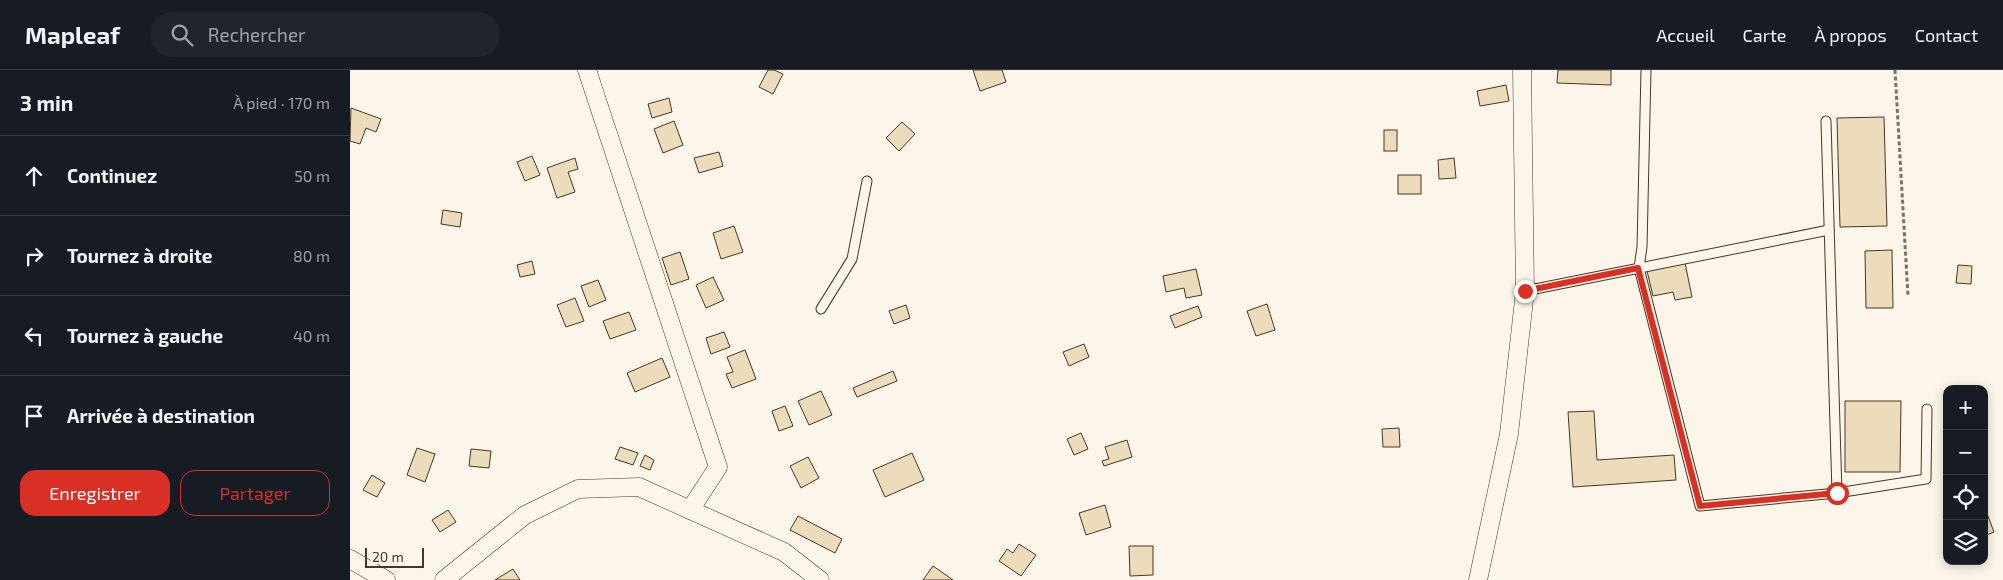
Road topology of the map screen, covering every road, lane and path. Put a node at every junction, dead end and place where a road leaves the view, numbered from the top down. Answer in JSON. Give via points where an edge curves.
{"nodes":[{"id":1,"x":587,"y":70,"type":"edge"},
{"id":2,"x":1522,"y":70,"type":"edge"},
{"id":3,"x":1646,"y":70,"type":"edge"},
{"id":4,"x":1895,"y":70,"type":"edge"},
{"id":5,"x":1826,"y":121,"type":"dead end"},
{"id":6,"x":867,"y":181,"type":"dead end"},
{"id":7,"x":1829,"y":230,"type":"junction"},
{"id":8,"x":1638,"y":268,"type":"junction"},
{"id":9,"x":1525,"y":291,"type":"junction"},
{"id":10,"x":1908,"y":296,"type":"dead end"},
{"id":11,"x":821,"y":309,"type":"dead end"},
{"id":12,"x":1927,"y":408,"type":"dead end"},
{"id":13,"x":1837,"y":493,"type":"junction"},
{"id":14,"x":690,"y":510,"type":"junction"},
{"id":15,"x":350,"y":559,"type":"edge"},
{"id":16,"x":386,"y":580,"type":"edge"},
{"id":17,"x":444,"y":580,"type":"edge"},
{"id":18,"x":820,"y":580,"type":"edge"},
{"id":19,"x":1478,"y":580,"type":"edge"}],
"edges":[{"from":1,"to":14,"type":"street","via":[[718,467]]},
{"from":2,"to":9,"type":"street"},
{"from":3,"to":8,"type":"lane","via":[[1642,247]]},
{"from":4,"to":10,"type":"path"},
{"from":5,"to":7,"type":"lane"},
{"from":6,"to":11,"type":"lane","via":[[852,259]]},
{"from":7,"to":8,"type":"lane"},
{"from":7,"to":13,"type":"lane"},
{"from":8,"to":9,"type":"lane"},
{"from":8,"to":13,"type":"lane","via":[[1700,506]]},
{"from":9,"to":19,"type":"street","via":[[1509,434]]},
{"from":12,"to":13,"type":"lane","via":[[1926,479]]},
{"from":14,"to":17,"type":"street","via":[[639,487],[578,489],[526,514]]},
{"from":14,"to":18,"type":"street","via":[[784,552]]},
{"from":15,"to":16,"type":"street"}]}
